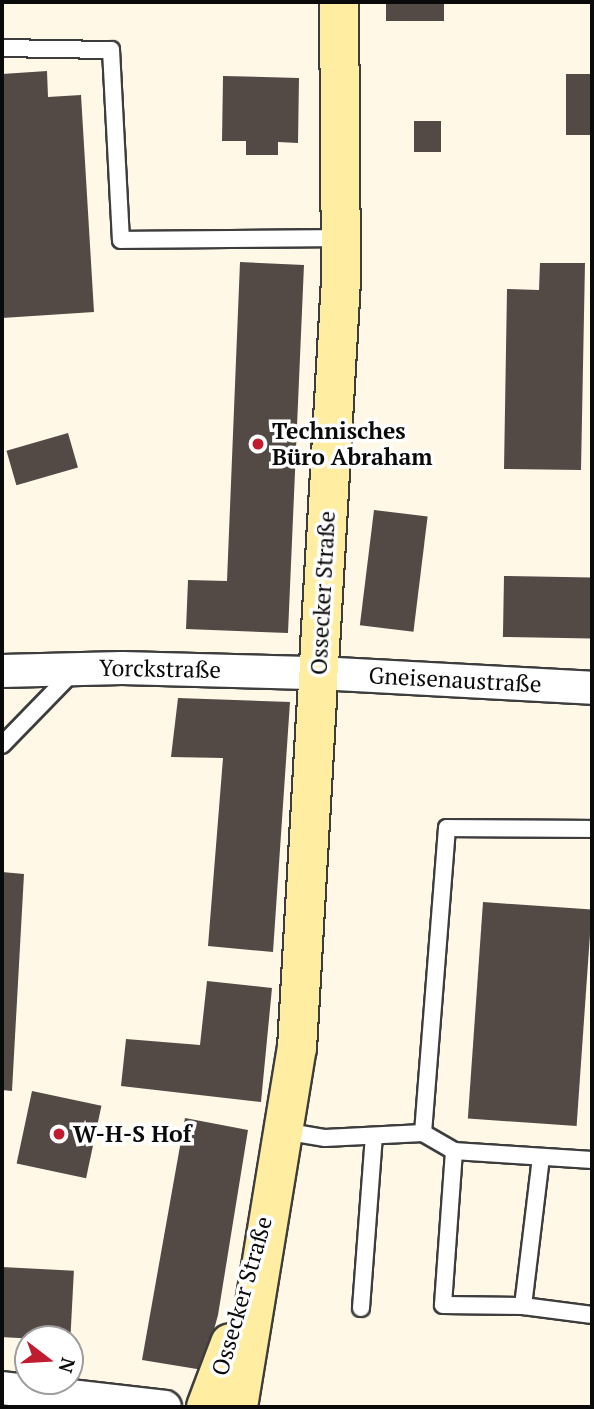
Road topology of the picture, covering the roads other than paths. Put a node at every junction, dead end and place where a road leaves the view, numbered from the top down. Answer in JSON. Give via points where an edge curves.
{"nodes":[{"id":1,"x":339,"y":2,"type":"edge"},
{"id":2,"x":2,"y":48,"type":"edge"},
{"id":3,"x":339,"y":238,"type":"junction"},
{"id":4,"x":77,"y":668,"type":"junction"},
{"id":5,"x":2,"y":671,"type":"edge"},
{"id":6,"x":318,"y":673,"type":"junction"},
{"id":7,"x":592,"y":688,"type":"edge"},
{"id":8,"x":2,"y":745,"type":"edge"},
{"id":9,"x":592,"y":829,"type":"edge"},
{"id":10,"x":282,"y":1131,"type":"junction"},
{"id":11,"x":424,"y":1133,"type":"junction"},
{"id":12,"x":374,"y":1136,"type":"junction"},
{"id":13,"x":454,"y":1152,"type":"junction"},
{"id":14,"x":541,"y":1158,"type":"junction"},
{"id":15,"x":592,"y":1160,"type":"edge"},
{"id":16,"x":273,"y":1182,"type":"junction"},
{"id":17,"x":523,"y":1306,"type":"junction"},
{"id":18,"x":360,"y":1308,"type":"dead end"},
{"id":19,"x":592,"y":1315,"type":"edge"},
{"id":20,"x":2,"y":1388,"type":"edge"},
{"id":21,"x":164,"y":1407,"type":"edge"},
{"id":22,"x":206,"y":1407,"type":"edge"},
{"id":23,"x":238,"y":1407,"type":"edge"}],
"edges":[{"from":1,"to":3,"type":"street","name":"Ossecker Straße"},
{"from":2,"to":3,"type":"lane","via":[[111,50],[121,240]]},
{"from":3,"to":6,"type":"street","name":"Ossecker Straße","via":[[341,280]]},
{"from":4,"to":5,"type":"street","name":"Yorckstraße"},
{"from":4,"to":6,"type":"street","name":"Yorckstraße"},
{"from":4,"to":8,"type":"lane"},
{"from":6,"to":7,"type":"street","name":"Gneisenaustraße"},
{"from":6,"to":10,"type":"street","name":"Ossecker Straße","via":[[297,1048]]},
{"from":9,"to":11,"type":"lane","via":[[447,828]]},
{"from":10,"to":12,"type":"lane","via":[[325,1138]]},
{"from":10,"to":16,"type":"street","name":"Ossecker Straße"},
{"from":11,"to":12,"type":"lane"},
{"from":11,"to":13,"type":"lane"},
{"from":12,"to":18,"type":"lane"},
{"from":13,"to":14,"type":"lane"},
{"from":13,"to":17,"type":"lane","via":[[443,1305]]},
{"from":14,"to":15,"type":"lane"},
{"from":14,"to":17,"type":"lane"},
{"from":16,"to":22,"type":"street","name":"Ossecker Straße","via":[[248,1284]]},
{"from":16,"to":23,"type":"street","name":"Ossecker Straße"},
{"from":17,"to":19,"type":"lane"},
{"from":20,"to":21,"type":"street"}]}
